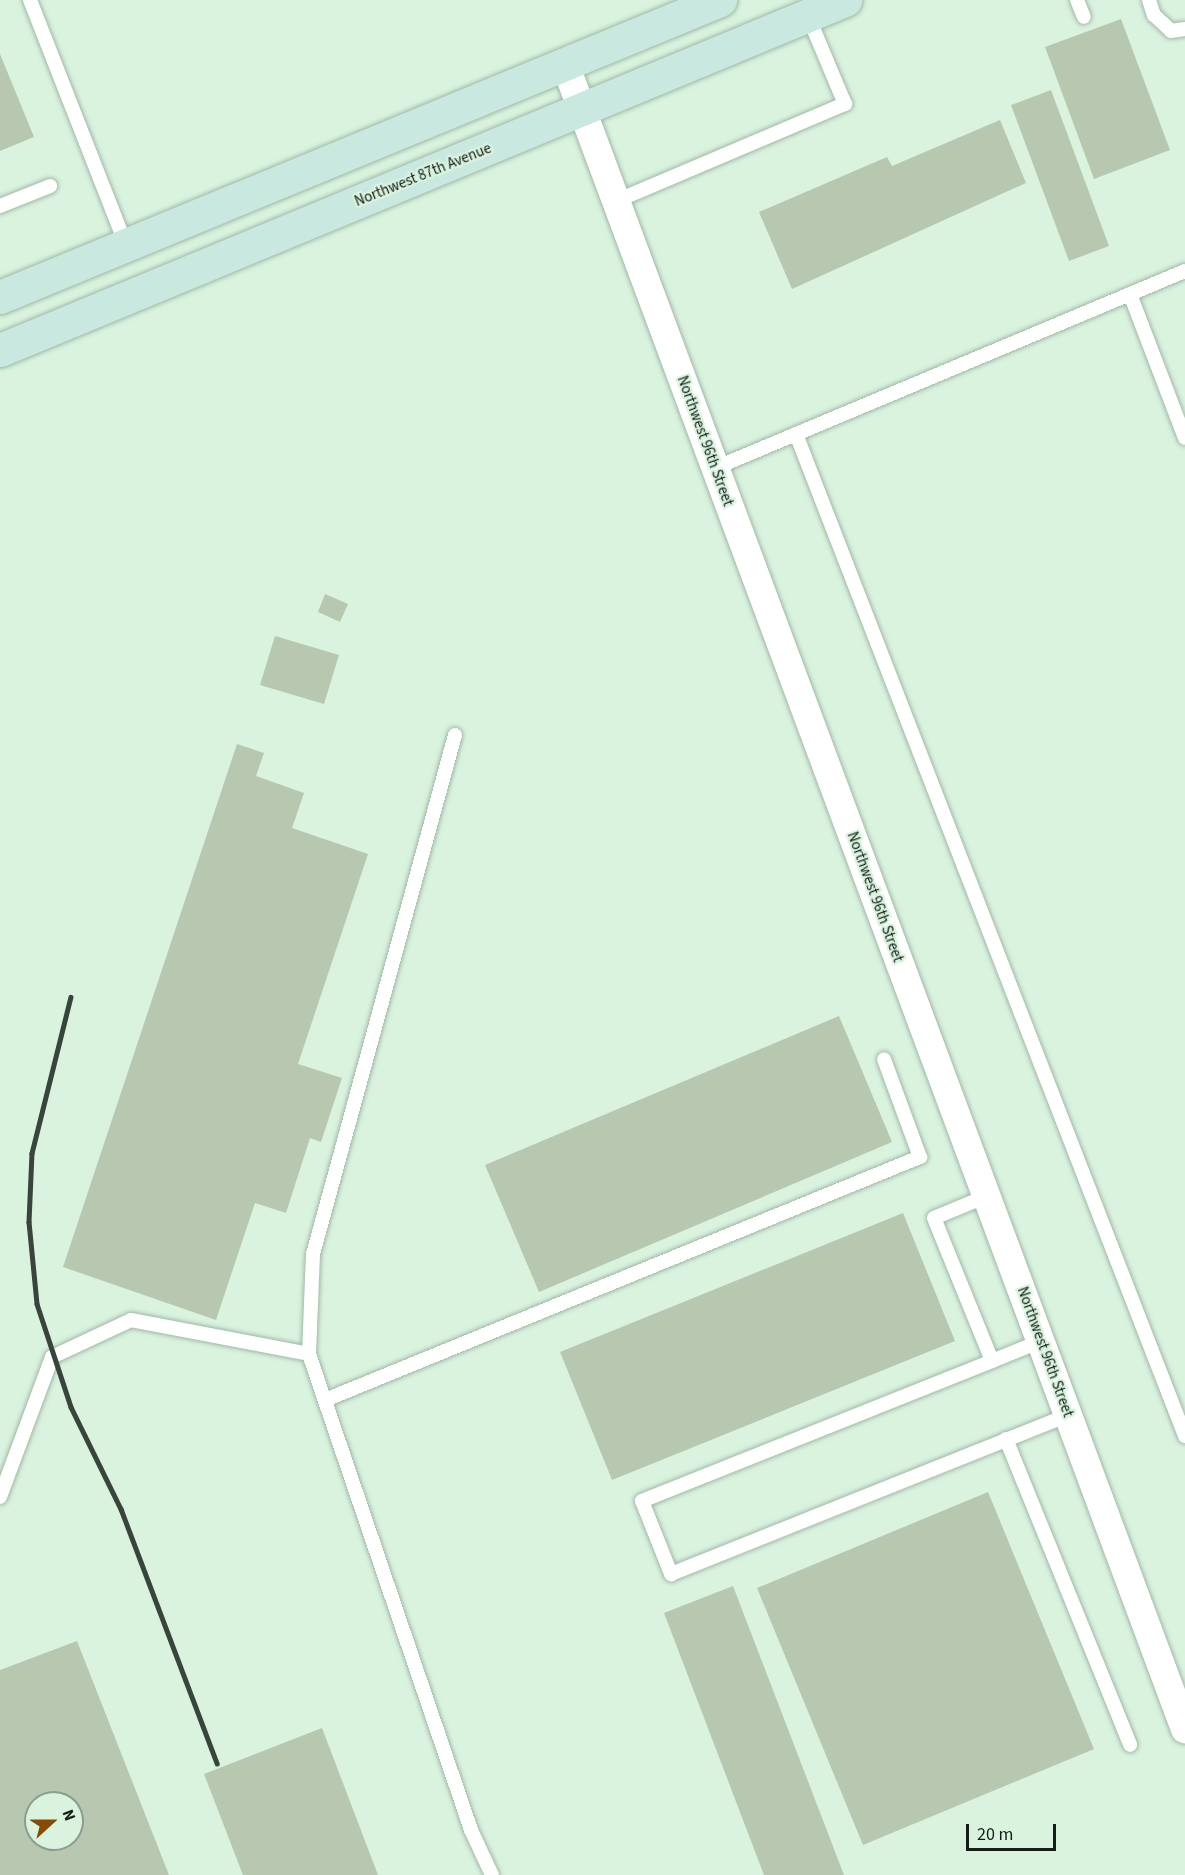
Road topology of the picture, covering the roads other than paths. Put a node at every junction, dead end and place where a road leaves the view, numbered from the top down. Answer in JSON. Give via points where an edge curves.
{"nodes":[{"id":1,"x":30,"y":0,"type":"edge"},
{"id":2,"x":720,"y":0,"type":"edge"},
{"id":3,"x":845,"y":0,"type":"edge"},
{"id":4,"x":1077,"y":0,"type":"edge"},
{"id":5,"x":1149,"y":0,"type":"edge"},
{"id":6,"x":808,"y":16,"type":"junction"},
{"id":7,"x":1084,"y":17,"type":"dead end"},
{"id":8,"x":1185,"y":29,"type":"edge"},
{"id":9,"x":565,"y":64,"type":"junction"},
{"id":10,"x":582,"y":109,"type":"junction"},
{"id":11,"x":50,"y":186,"type":"dead end"},
{"id":12,"x":616,"y":201,"type":"junction"},
{"id":13,"x":0,"y":206,"type":"edge"},
{"id":14,"x":126,"y":245,"type":"junction"},
{"id":15,"x":1185,"y":271,"type":"edge"},
{"id":16,"x":1130,"y":294,"type":"junction"},
{"id":17,"x":0,"y":297,"type":"edge"},
{"id":18,"x":0,"y":350,"type":"edge"},
{"id":19,"x":796,"y":434,"type":"junction"},
{"id":20,"x":1185,"y":438,"type":"edge"},
{"id":21,"x":715,"y":468,"type":"junction"},
{"id":22,"x":455,"y":735,"type":"dead end"},
{"id":23,"x":884,"y":1059,"type":"dead end"},
{"id":24,"x":987,"y":1196,"type":"junction"},
{"id":25,"x":1041,"y":1341,"type":"junction"},
{"id":26,"x":309,"y":1354,"type":"junction"},
{"id":27,"x":992,"y":1361,"type":"junction"},
{"id":28,"x":325,"y":1400,"type":"junction"},
{"id":29,"x":1068,"y":1415,"type":"junction"},
{"id":30,"x":1185,"y":1436,"type":"edge"},
{"id":31,"x":1006,"y":1439,"type":"junction"},
{"id":32,"x":0,"y":1497,"type":"edge"},
{"id":33,"x":1185,"y":1729,"type":"edge"},
{"id":34,"x":1130,"y":1745,"type":"dead end"},
{"id":35,"x":492,"y":1875,"type":"edge"}],
"edges":[{"from":1,"to":14,"type":"lane"},
{"from":2,"to":9,"type":"main road"},
{"from":3,"to":6,"type":"main road","name":"Northwest 87th Avenue"},
{"from":4,"to":7,"type":"lane"},
{"from":5,"to":8,"type":"lane","via":[[1154,15],[1171,31]]},
{"from":6,"to":10,"type":"main road","name":"Northwest 87th Avenue"},
{"from":6,"to":12,"type":"lane","via":[[845,104]]},
{"from":9,"to":10,"type":"street","name":"Northwest 96th Street"},
{"from":9,"to":14,"type":"main road"},
{"from":10,"to":12,"type":"street","name":"Northwest 96th Street"},
{"from":10,"to":18,"type":"main road","name":"Northwest 87th Avenue"},
{"from":11,"to":13,"type":"lane"},
{"from":12,"to":21,"type":"street","name":"Northwest 96th Street"},
{"from":14,"to":17,"type":"main road"},
{"from":15,"to":16,"type":"lane"},
{"from":16,"to":19,"type":"lane"},
{"from":16,"to":20,"type":"lane"},
{"from":19,"to":21,"type":"lane"},
{"from":19,"to":30,"type":"lane"},
{"from":21,"to":24,"type":"street","name":"Northwest 96th Street"},
{"from":22,"to":26,"type":"lane","via":[[313,1254]]},
{"from":23,"to":28,"type":"lane","via":[[920,1157]]},
{"from":24,"to":25,"type":"street","name":"Northwest 96th Street"},
{"from":24,"to":27,"type":"lane","via":[[934,1218]]},
{"from":25,"to":27,"type":"lane"},
{"from":25,"to":29,"type":"street","name":"Northwest 96th Street"},
{"from":26,"to":28,"type":"lane"},
{"from":26,"to":32,"type":"lane","via":[[131,1320],[52,1357]]},
{"from":27,"to":31,"type":"lane","via":[[642,1501],[671,1574]]},
{"from":28,"to":35,"type":"lane","via":[[471,1830]]},
{"from":29,"to":31,"type":"lane"},
{"from":29,"to":33,"type":"street","name":"Northwest 96th Street"},
{"from":31,"to":34,"type":"lane"}]}
